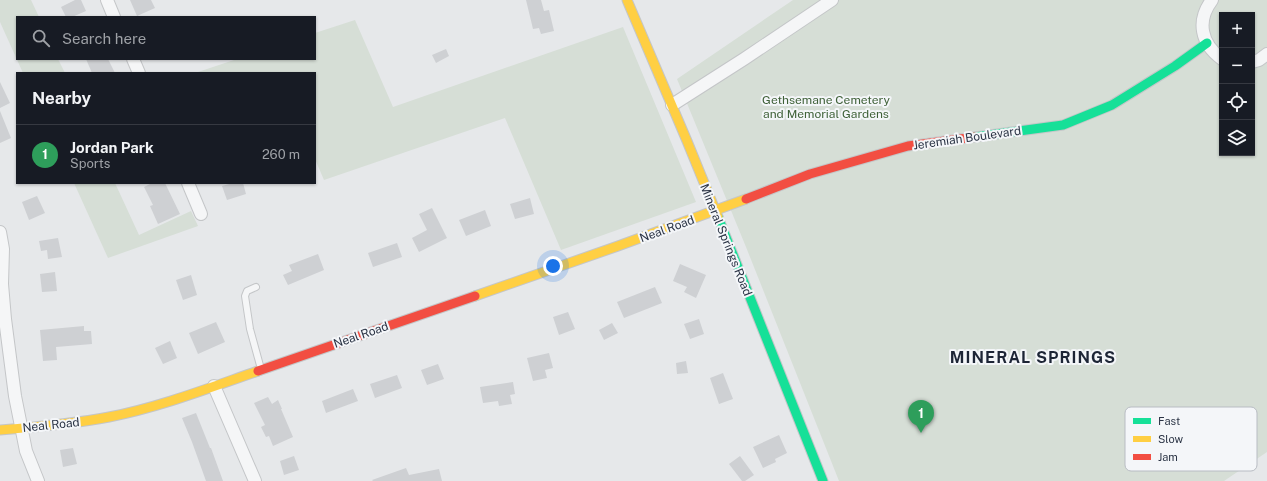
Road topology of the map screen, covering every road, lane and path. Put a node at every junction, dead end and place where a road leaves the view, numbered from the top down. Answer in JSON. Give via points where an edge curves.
{"nodes":[{"id":1,"x":107,"y":0,"type":"edge"},
{"id":2,"x":627,"y":0,"type":"edge"},
{"id":3,"x":832,"y":0,"type":"edge"},
{"id":4,"x":1212,"y":0,"type":"edge"},
{"id":5,"x":114,"y":16,"type":"edge"},
{"id":6,"x":1207,"y":43,"type":"junction"},
{"id":7,"x":1219,"y":56,"type":"edge"},
{"id":8,"x":133,"y":60,"type":"edge"},
{"id":9,"x":139,"y":72,"type":"edge"},
{"id":10,"x":672,"y":105,"type":"junction"},
{"id":11,"x":188,"y":184,"type":"edge"},
{"id":12,"x":715,"y":211,"type":"junction"},
{"id":13,"x":201,"y":214,"type":"dead end"},
{"id":14,"x":0,"y":232,"type":"edge"},
{"id":15,"x":256,"y":287,"type":"dead end"},
{"id":16,"x":261,"y":370,"type":"junction"},
{"id":17,"x":214,"y":386,"type":"junction"},
{"id":18,"x":21,"y":428,"type":"junction"},
{"id":19,"x":0,"y":430,"type":"edge"},
{"id":20,"x":820,"y":480,"type":"edge"},
{"id":21,"x":38,"y":481,"type":"edge"},
{"id":22,"x":255,"y":481,"type":"edge"}],
"edges":[{"from":1,"to":5,"type":"street"},
{"from":2,"to":10,"type":"street","name":"Mineral Springs Road"},
{"from":3,"to":10,"type":"street"},
{"from":4,"to":6,"type":"street","via":[[1206,7],[1203,19],[1203,32]]},
{"from":6,"to":7,"type":"street"},
{"from":6,"to":12,"type":"street","name":"Jeremiah Boulevard","via":[[1112,105],[1063,124],[908,146],[810,174]]},
{"from":8,"to":9,"type":"street"},
{"from":10,"to":12,"type":"street","name":"Mineral Springs Road"},
{"from":11,"to":13,"type":"street"},
{"from":12,"to":16,"type":"street","name":"Neal Road"},
{"from":12,"to":20,"type":"street","name":"Mineral Springs Road"},
{"from":14,"to":18,"type":"street","via":[[5,320]]},
{"from":15,"to":16,"type":"lane","via":[[247,291],[245,296],[250,329]]},
{"from":16,"to":17,"type":"street","name":"Neal Road"},
{"from":17,"to":18,"type":"street","name":"Neal Road","via":[[162,404],[110,417]]},
{"from":17,"to":22,"type":"street"},
{"from":18,"to":19,"type":"street","name":"Neal Road"},
{"from":18,"to":21,"type":"street","via":[[26,451]]}]}
